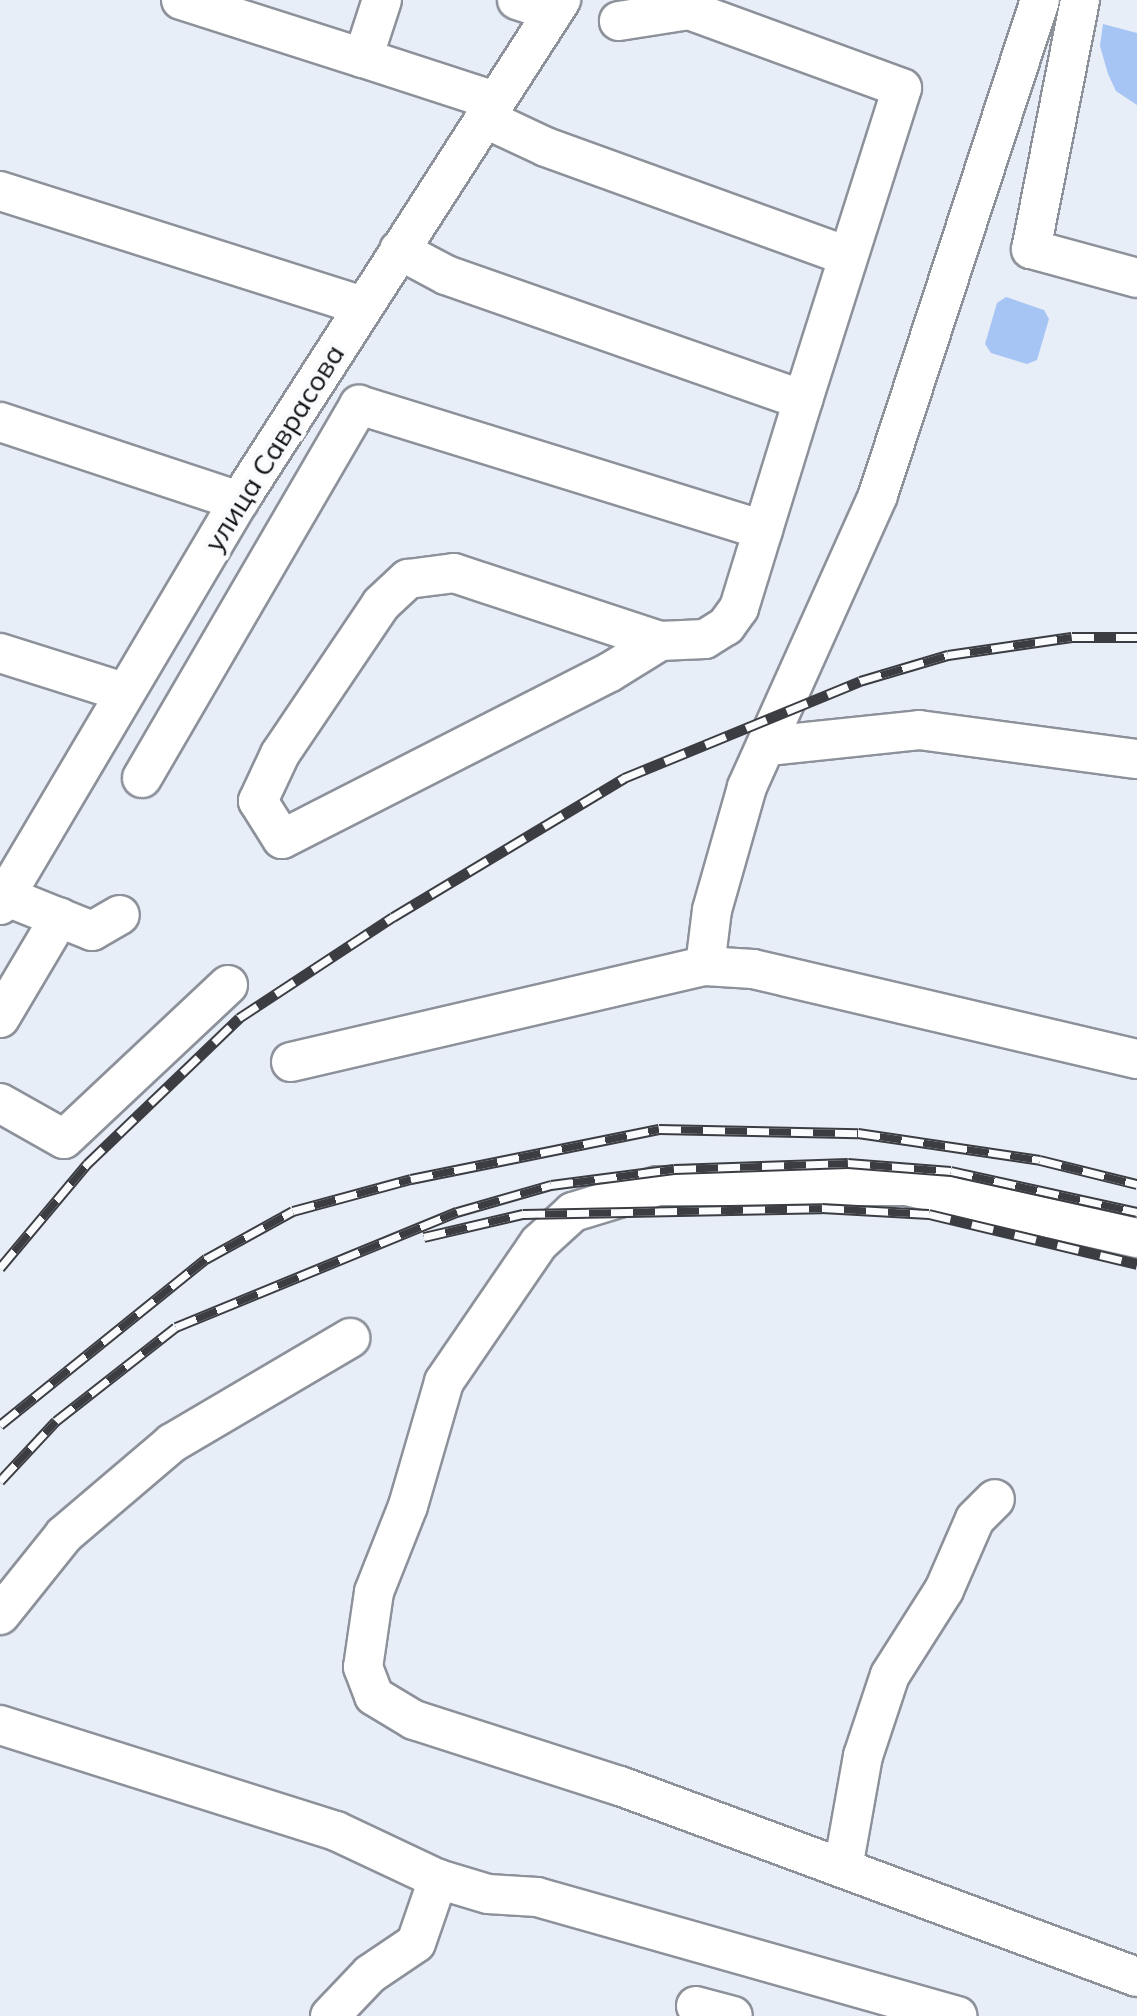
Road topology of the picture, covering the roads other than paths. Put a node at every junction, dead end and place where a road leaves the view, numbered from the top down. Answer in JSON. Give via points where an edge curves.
{"nodes":[{"id":1,"x":181,"y":0,"type":"edge"},
{"id":2,"x":382,"y":0,"type":"edge"},
{"id":3,"x":516,"y":0,"type":"edge"},
{"id":4,"x":1040,"y":0,"type":"edge"},
{"id":5,"x":1080,"y":0,"type":"edge"},
{"id":6,"x":557,"y":6,"type":"edge"},
{"id":7,"x":619,"y":21,"type":"dead end"},
{"id":8,"x":363,"y":58,"type":"junction"},
{"id":9,"x":490,"y":110,"type":"junction"},
{"id":10,"x":0,"y":191,"type":"edge"},
{"id":11,"x":399,"y":250,"type":"junction"},
{"id":12,"x":847,"y":256,"type":"junction"},
{"id":13,"x":1137,"y":278,"type":"edge"},
{"id":14,"x":362,"y":306,"type":"junction"},
{"id":15,"x":803,"y":400,"type":"junction"},
{"id":16,"x":0,"y":422,"type":"edge"},
{"id":17,"x":239,"y":501,"type":"junction"},
{"id":18,"x":763,"y":530,"type":"junction"},
{"id":19,"x":660,"y":641,"type":"junction"},
{"id":20,"x":0,"y":653,"type":"edge"},
{"id":21,"x":124,"y":692,"type":"junction"},
{"id":22,"x":768,"y":746,"type":"junction"},
{"id":23,"x":1137,"y":759,"type":"edge"},
{"id":24,"x":142,"y":778,"type":"dead end"},
{"id":25,"x":2,"y":898,"type":"edge"},
{"id":26,"x":120,"y":915,"type":"dead end"},
{"id":27,"x":60,"y":917,"type":"junction"},
{"id":28,"x":705,"y":966,"type":"junction"},
{"id":29,"x":228,"y":985,"type":"dead end"},
{"id":30,"x":0,"y":1018,"type":"edge"},
{"id":31,"x":1137,"y":1059,"type":"edge"},
{"id":32,"x":291,"y":1062,"type":"dead end"},
{"id":33,"x":0,"y":1103,"type":"edge"},
{"id":34,"x":1137,"y":1238,"type":"edge"},
{"id":35,"x":350,"y":1338,"type":"dead end"},
{"id":36,"x":995,"y":1499,"type":"dead end"},
{"id":37,"x":0,"y":1615,"type":"edge"},
{"id":38,"x":0,"y":1724,"type":"edge"},
{"id":39,"x":844,"y":1868,"type":"junction"},
{"id":40,"x":438,"y":1879,"type":"junction"},
{"id":41,"x":1137,"y":1977,"type":"edge"},
{"id":42,"x":696,"y":2006,"type":"dead end"},
{"id":43,"x":330,"y":2016,"type":"edge"},
{"id":44,"x":733,"y":2016,"type":"edge"},
{"id":45,"x":957,"y":2016,"type":"edge"}],
"edges":[{"from":1,"to":8,"type":"street"},
{"from":2,"to":8,"type":"street"},
{"from":3,"to":6,"type":"street"},
{"from":4,"to":22,"type":"street","via":[[878,495]]},
{"from":5,"to":13,"type":"street","via":[[1031,250]]},
{"from":6,"to":9,"type":"street","name":"улица Саврасова"},
{"from":7,"to":12,"type":"street","via":[[689,10],[902,88]]},
{"from":8,"to":9,"type":"street"},
{"from":9,"to":11,"type":"street","name":"улица Саврасова"},
{"from":9,"to":12,"type":"street","via":[[546,147]]},
{"from":10,"to":14,"type":"street"},
{"from":11,"to":14,"type":"street","name":"улица Саврасова"},
{"from":11,"to":15,"type":"street","via":[[446,275]]},
{"from":12,"to":15,"type":"street"},
{"from":14,"to":17,"type":"street","name":"улица Саврасова"},
{"from":15,"to":18,"type":"street"},
{"from":16,"to":17,"type":"street"},
{"from":17,"to":21,"type":"street","name":"улица Саврасова"},
{"from":18,"to":19,"type":"street","via":[[726,626],[706,639]]},
{"from":18,"to":24,"type":"street","via":[[359,404]]},
{"from":19,"to":19,"type":"street","via":[[454,572],[408,579],[381,604],[340,664],[280,754],[258,801],[282,838]]},
{"from":20,"to":21,"type":"street"},
{"from":21,"to":25,"type":"street","name":"улица Саврасова"},
{"from":22,"to":23,"type":"street","via":[[919,730]]},
{"from":22,"to":28,"type":"street","via":[[747,787],[712,910]]},
{"from":25,"to":27,"type":"street"},
{"from":26,"to":27,"type":"street","via":[[92,931]]},
{"from":27,"to":30,"type":"street"},
{"from":28,"to":31,"type":"street","via":[[752,969]]},
{"from":28,"to":32,"type":"street"},
{"from":29,"to":33,"type":"street","via":[[64,1139]]},
{"from":34,"to":39,"type":"street","via":[[906,1186],[658,1186],[573,1212],[539,1243],[444,1382],[408,1506],[374,1592],[363,1666],[374,1696],[414,1720]]},
{"from":35,"to":37,"type":"street","via":[[172,1443],[64,1534]]},
{"from":36,"to":39,"type":"street","via":[[975,1519],[944,1590],[890,1675],[863,1756]]},
{"from":38,"to":40,"type":"street","via":[[336,1831]]},
{"from":39,"to":41,"type":"street"},
{"from":40,"to":43,"type":"street","via":[[416,1943],[370,1974]]},
{"from":40,"to":45,"type":"street","via":[[488,1894],[538,1897]]},
{"from":42,"to":44,"type":"street"}]}
